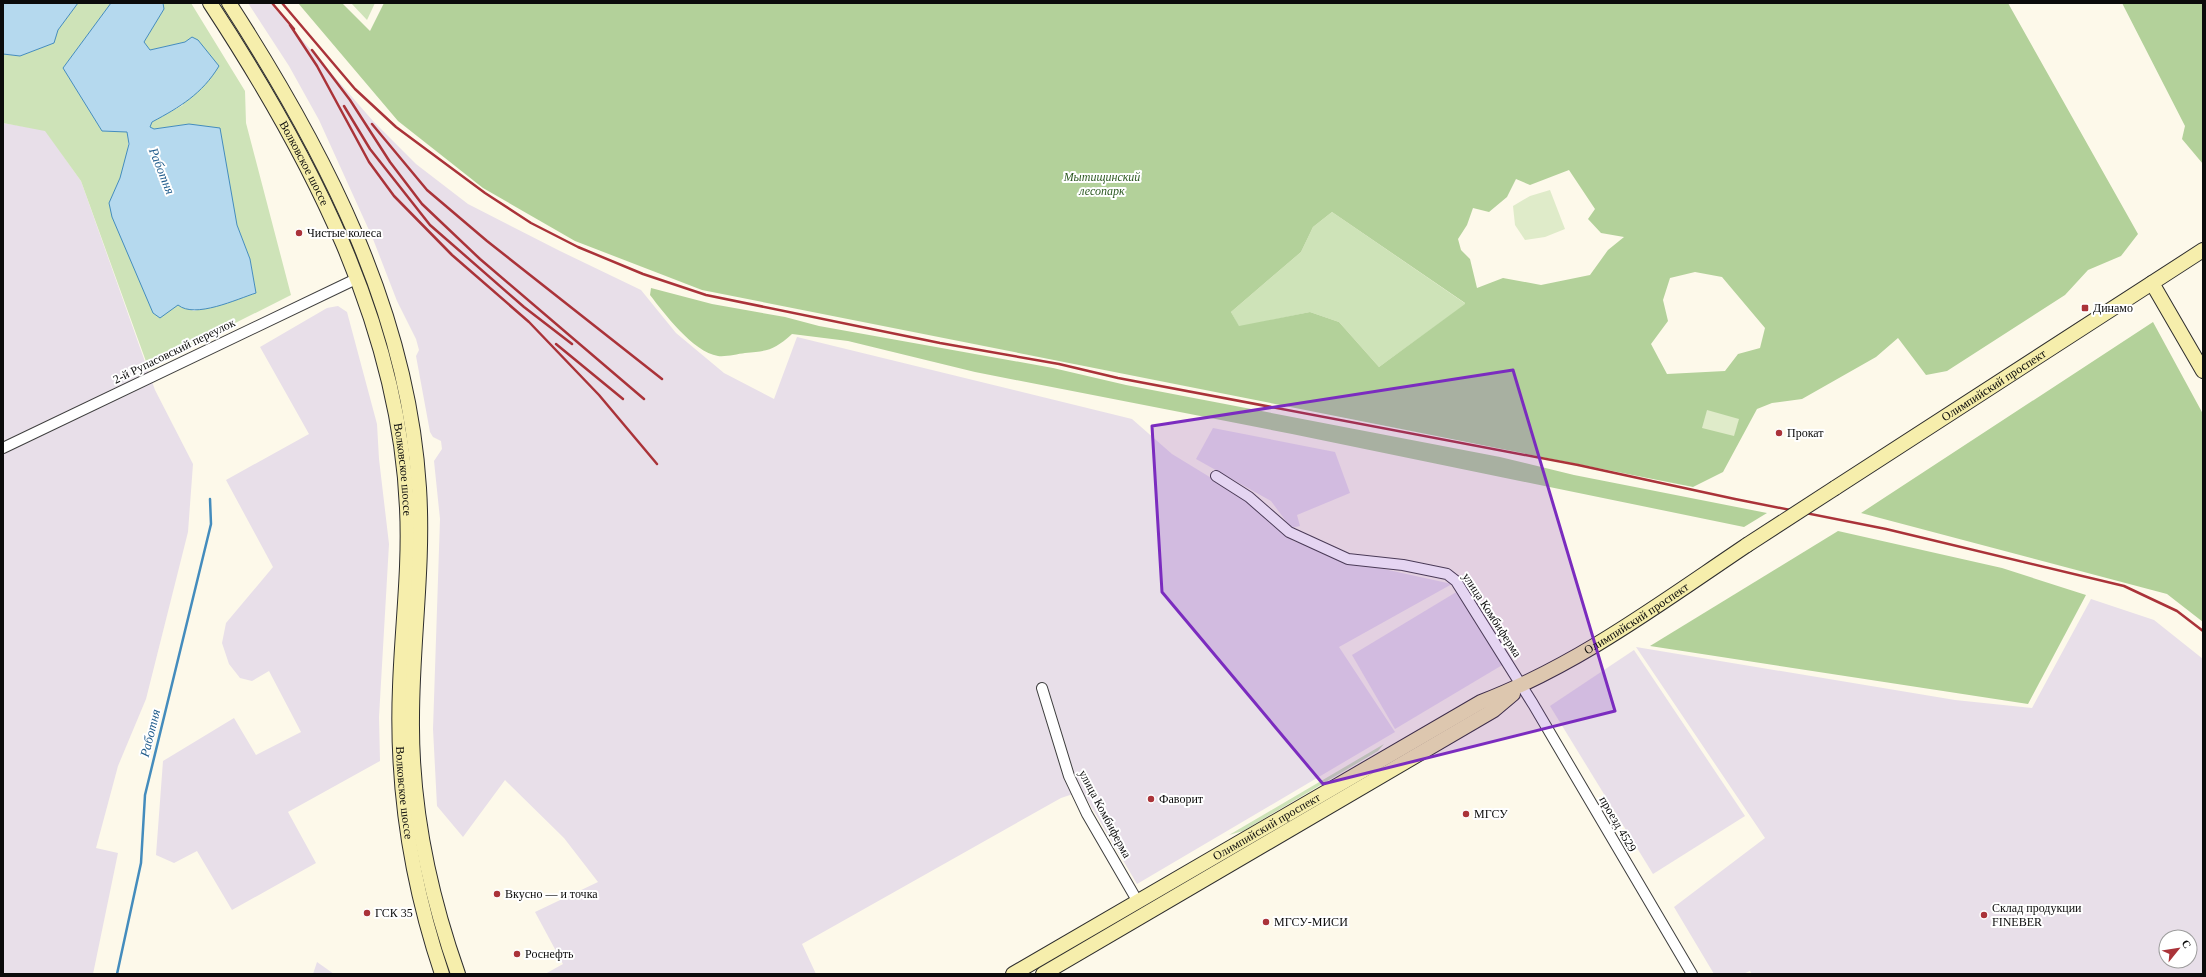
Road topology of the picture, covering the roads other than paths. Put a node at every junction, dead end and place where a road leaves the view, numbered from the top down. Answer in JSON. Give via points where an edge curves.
{"nodes":[{"id":1,"x":210,"y":3,"type":"edge"},
{"id":2,"x":229,"y":3,"type":"edge"},
{"id":3,"x":2203,"y":250,"type":"edge"},
{"id":4,"x":356,"y":279,"type":"junction"},
{"id":5,"x":2152,"y":283,"type":"junction"},
{"id":6,"x":2203,"y":371,"type":"edge"},
{"id":7,"x":3,"y":448,"type":"edge"},
{"id":8,"x":1216,"y":476,"type":"dead end"},
{"id":9,"x":1522,"y":686,"type":"junction"},
{"id":10,"x":1042,"y":688,"type":"dead end"},
{"id":11,"x":1138,"y":902,"type":"junction"},
{"id":12,"x":442,"y":974,"type":"edge"},
{"id":13,"x":458,"y":974,"type":"edge"},
{"id":14,"x":1013,"y":974,"type":"edge"},
{"id":15,"x":1043,"y":974,"type":"edge"},
{"id":16,"x":1692,"y":974,"type":"edge"}],
"edges":[{"from":1,"to":4,"type":"main road","name":"Волковское шоссе","via":[[282,118],[317,188]]},
{"from":2,"to":13,"type":"main road","name":"Волковское шоссе","via":[[289,99],[330,176],[349,216],[380,296],[397,352],[409,409],[421,520],[412,715],[415,788],[430,878]]},
{"from":3,"to":5,"type":"main road","name":"Олимпийский проспект"},
{"from":4,"to":7,"type":"street","name":"2-й Рупасовский переулок"},
{"from":4,"to":12,"type":"main road","name":"Волковское шоссе","via":[[382,352],[392,393],[405,477],[407,567],[400,688],[401,763],[413,862]]},
{"from":5,"to":6,"type":"main road"},
{"from":5,"to":9,"type":"main road","name":"Олимпийский проспект","bridge":true,"via":[[1747,544],[1632,622]]},
{"from":8,"to":9,"type":"street","name":"улица Комбиферма","via":[[1249,497],[1289,532],[1348,559],[1403,565],[1447,574],[1456,582]]},
{"from":9,"to":11,"type":"main road","name":"Олимпийский проспект","via":[[1481,702]]},
{"from":9,"to":15,"type":"main road","name":"Олимпийский проспект","via":[[1494,710]]},
{"from":9,"to":16,"type":"street","name":"проезд 4529"},
{"from":10,"to":11,"type":"street","name":"улица Комбиферма","via":[[1069,776],[1087,814]]},
{"from":11,"to":14,"type":"main road","name":"Олимпийский проспект"}]}
